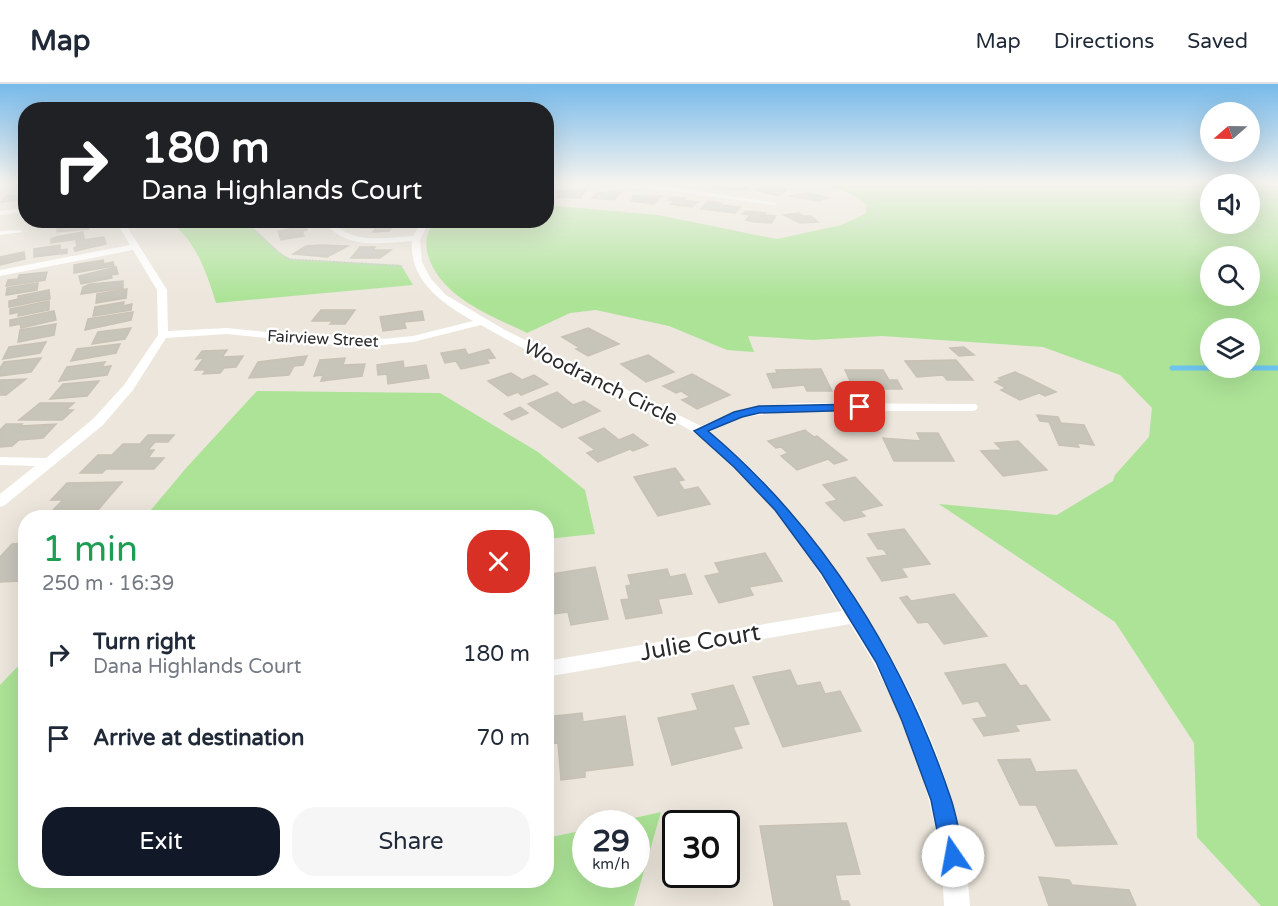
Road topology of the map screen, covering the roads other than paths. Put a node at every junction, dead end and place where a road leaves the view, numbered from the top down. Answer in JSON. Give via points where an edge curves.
{"nodes":[{"id":1,"x":123,"y":228,"type":"edge"},
{"id":2,"x":334,"y":228,"type":"edge"},
{"id":3,"x":422,"y":228,"type":"edge"},
{"id":4,"x":18,"y":232,"type":"dead end"},
{"id":5,"x":0,"y":233,"type":"edge"},
{"id":6,"x":416,"y":238,"type":"junction"},
{"id":7,"x":134,"y":247,"type":"junction"},
{"id":8,"x":0,"y":273,"type":"edge"},
{"id":9,"x":482,"y":322,"type":"junction"},
{"id":10,"x":163,"y":335,"type":"junction"},
{"id":11,"x":972,"y":407,"type":"dead end"},
{"id":12,"x":700,"y":431,"type":"junction"},
{"id":13,"x":0,"y":461,"type":"edge"},
{"id":14,"x":48,"y":462,"type":"junction"},
{"id":15,"x":0,"y":502,"type":"edge"},
{"id":16,"x":854,"y":616,"type":"junction"},
{"id":17,"x":554,"y":668,"type":"edge"},
{"id":18,"x":957,"y":906,"type":"edge"}],
"edges":[{"from":1,"to":7,"type":"street"},
{"from":2,"to":6,"type":"street","via":[[359,239]]},
{"from":3,"to":6,"type":"street"},
{"from":4,"to":5,"type":"street"},
{"from":6,"to":9,"type":"street","name":"Woodranch Circle","via":[[414,252],[428,282],[443,297]]},
{"from":7,"to":8,"type":"street"},
{"from":7,"to":10,"type":"street","via":[[162,290]]},
{"from":9,"to":10,"type":"street","name":"Fairview Street","via":[[413,339],[382,342],[227,332]]},
{"from":9,"to":12,"type":"street","name":"Woodranch Circle"},
{"from":10,"to":14,"type":"street","via":[[129,387],[98,422]]},
{"from":11,"to":12,"type":"street","via":[[759,410]]},
{"from":12,"to":16,"type":"street","name":"Woodranch Circle","via":[[780,507],[828,570]]},
{"from":13,"to":14,"type":"street"},
{"from":14,"to":15,"type":"street"},
{"from":16,"to":17,"type":"street","name":"Julie Court"},
{"from":16,"to":18,"type":"street","name":"Woodranch Circle","via":[[883,660],[912,721],[941,800],[957,875]]}]}
